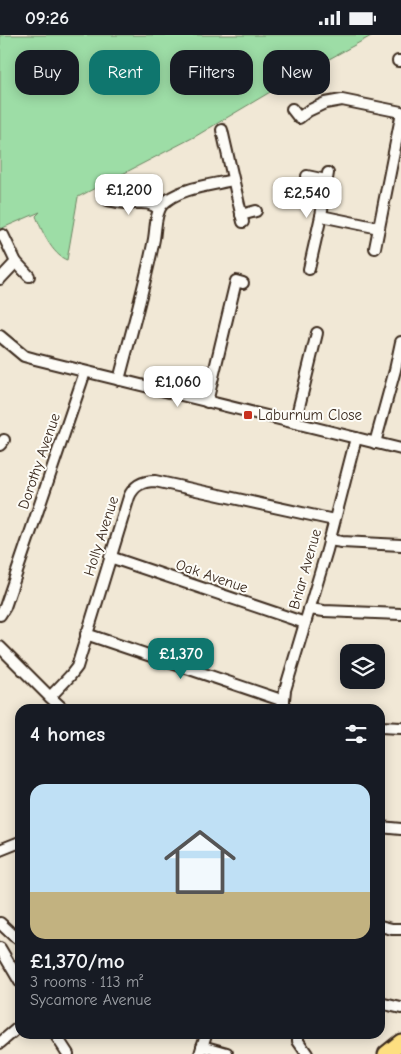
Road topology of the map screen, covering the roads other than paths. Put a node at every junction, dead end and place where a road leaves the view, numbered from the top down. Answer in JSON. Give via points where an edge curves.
{"nodes":[{"id":1,"x":292,"y":109,"type":"dead end"},
{"id":2,"x":401,"y":112,"type":"edge"},
{"id":3,"x":401,"y":117,"type":"edge"},
{"id":4,"x":222,"y":130,"type":"dead end"},
{"id":5,"x":398,"y":147,"type":"edge"},
{"id":6,"x":307,"y":176,"type":"dead end"},
{"id":7,"x":233,"y":180,"type":"junction"},
{"id":8,"x":108,"y":200,"type":"dead end"},
{"id":9,"x":159,"y":209,"type":"junction"},
{"id":10,"x":256,"y":211,"type":"dead end"},
{"id":11,"x":321,"y":216,"type":"junction"},
{"id":12,"x":378,"y":228,"type":"junction"},
{"id":13,"x":3,"y":235,"type":"dead end"},
{"id":14,"x":375,"y":248,"type":"dead end"},
{"id":15,"x":16,"y":262,"type":"junction"},
{"id":16,"x":310,"y":268,"type":"dead end"},
{"id":17,"x":29,"y":276,"type":"dead end"},
{"id":18,"x":0,"y":279,"type":"edge"},
{"id":19,"x":236,"y":281,"type":"dead end"},
{"id":20,"x":317,"y":333,"type":"dead end"},
{"id":21,"x":0,"y":336,"type":"edge"},
{"id":22,"x":401,"y":342,"type":"edge"},
{"id":23,"x":398,"y":371,"type":"edge"},
{"id":24,"x":85,"y":372,"type":"junction"},
{"id":25,"x":119,"y":380,"type":"junction"},
{"id":26,"x":207,"y":402,"type":"junction"},
{"id":27,"x":295,"y":423,"type":"junction"},
{"id":28,"x":356,"y":438,"type":"junction"},
{"id":29,"x":375,"y":443,"type":"junction"},
{"id":30,"x":401,"y":449,"type":"edge"},
{"id":31,"x":334,"y":520,"type":"junction"},
{"id":32,"x":329,"y":540,"type":"junction"},
{"id":33,"x":401,"y":545,"type":"edge"},
{"id":34,"x":110,"y":557,"type":"junction"},
{"id":35,"x":309,"y":609,"type":"junction"},
{"id":36,"x":401,"y":614,"type":"edge"},
{"id":37,"x":0,"y":615,"type":"edge"},
{"id":38,"x":305,"y":623,"type":"junction"},
{"id":39,"x":86,"y":634,"type":"junction"},
{"id":40,"x":0,"y":647,"type":"edge"},
{"id":41,"x":50,"y":697,"type":"junction"},
{"id":42,"x":58,"y":704,"type":"edge"},
{"id":43,"x":280,"y":704,"type":"edge"},
{"id":44,"x":283,"y":704,"type":"edge"},
{"id":45,"x":385,"y":727,"type":"edge"},
{"id":46,"x":401,"y":728,"type":"edge"},
{"id":47,"x":385,"y":827,"type":"edge"},
{"id":48,"x":401,"y":829,"type":"edge"},
{"id":49,"x":15,"y":844,"type":"edge"},
{"id":50,"x":0,"y":850,"type":"edge"},
{"id":51,"x":0,"y":923,"type":"edge"},
{"id":52,"x":385,"y":927,"type":"edge"},
{"id":53,"x":401,"y":929,"type":"edge"},
{"id":54,"x":15,"y":936,"type":"edge"},
{"id":55,"x":15,"y":939,"type":"edge"},
{"id":56,"x":0,"y":948,"type":"edge"},
{"id":57,"x":15,"y":974,"type":"edge"},
{"id":58,"x":385,"y":1004,"type":"edge"},
{"id":59,"x":401,"y":1008,"type":"edge"},
{"id":60,"x":15,"y":1030,"type":"edge"},
{"id":61,"x":58,"y":1039,"type":"edge"},
{"id":62,"x":298,"y":1039,"type":"edge"},
{"id":63,"x":401,"y":1042,"type":"edge"},
{"id":64,"x":0,"y":1043,"type":"edge"},
{"id":65,"x":201,"y":1050,"type":"edge"},
{"id":66,"x":228,"y":1053,"type":"edge"},
{"id":67,"x":68,"y":1054,"type":"edge"},
{"id":68,"x":307,"y":1054,"type":"edge"},
{"id":69,"x":386,"y":1054,"type":"edge"}],
"edges":[{"from":1,"to":2,"type":"street","via":[[298,122],[308,111],[342,100]]},
{"from":3,"to":5,"type":"street"},
{"from":4,"to":7,"type":"street"},
{"from":5,"to":12,"type":"street"},
{"from":6,"to":11,"type":"street","via":[[327,177]]},
{"from":7,"to":9,"type":"street","via":[[175,195]]},
{"from":7,"to":10,"type":"street","via":[[242,219]]},
{"from":8,"to":9,"type":"street","via":[[144,202]]},
{"from":9,"to":25,"type":"street"},
{"from":11,"to":12,"type":"street"},
{"from":11,"to":16,"type":"street"},
{"from":12,"to":14,"type":"street"},
{"from":13,"to":15,"type":"street"},
{"from":15,"to":17,"type":"street"},
{"from":15,"to":18,"type":"street"},
{"from":19,"to":26,"type":"street"},
{"from":20,"to":27,"type":"street"},
{"from":21,"to":24,"type":"street","via":[[24,356]]},
{"from":22,"to":23,"type":"street"},
{"from":23,"to":29,"type":"street"},
{"from":24,"to":25,"type":"street"},
{"from":24,"to":37,"type":"street","name":"Dorothy Avenue"},
{"from":25,"to":26,"type":"street"},
{"from":26,"to":27,"type":"street"},
{"from":27,"to":28,"type":"street"},
{"from":28,"to":29,"type":"street"},
{"from":28,"to":31,"type":"street","name":"Briar Avenue"},
{"from":29,"to":30,"type":"street"},
{"from":31,"to":32,"type":"street","name":"Briar Avenue"},
{"from":31,"to":34,"type":"street","name":"Holly Avenue","via":[[148,481],[137,485],[130,493]]},
{"from":32,"to":33,"type":"street"},
{"from":32,"to":35,"type":"street","name":"Briar Avenue"},
{"from":34,"to":38,"type":"street","name":"Oak Avenue"},
{"from":34,"to":39,"type":"street","name":"Holly Avenue"},
{"from":35,"to":36,"type":"street"},
{"from":35,"to":38,"type":"street","name":"Briar Avenue"},
{"from":38,"to":44,"type":"street","name":"Briar Avenue"},
{"from":39,"to":41,"type":"street","name":"Holly Avenue","via":[[76,667]]},
{"from":39,"to":43,"type":"street"},
{"from":40,"to":41,"type":"street"},
{"from":41,"to":42,"type":"street"},
{"from":45,"to":46,"type":"street"},
{"from":47,"to":48,"type":"street"},
{"from":49,"to":50,"type":"street"},
{"from":51,"to":54,"type":"street"},
{"from":52,"to":53,"type":"street"},
{"from":55,"to":56,"type":"street"},
{"from":56,"to":57,"type":"street"},
{"from":58,"to":59,"type":"street"},
{"from":60,"to":64,"type":"street"},
{"from":61,"to":67,"type":"street"},
{"from":62,"to":68,"type":"street"},
{"from":63,"to":69,"type":"highway"},
{"from":65,"to":66,"type":"street"}]}
